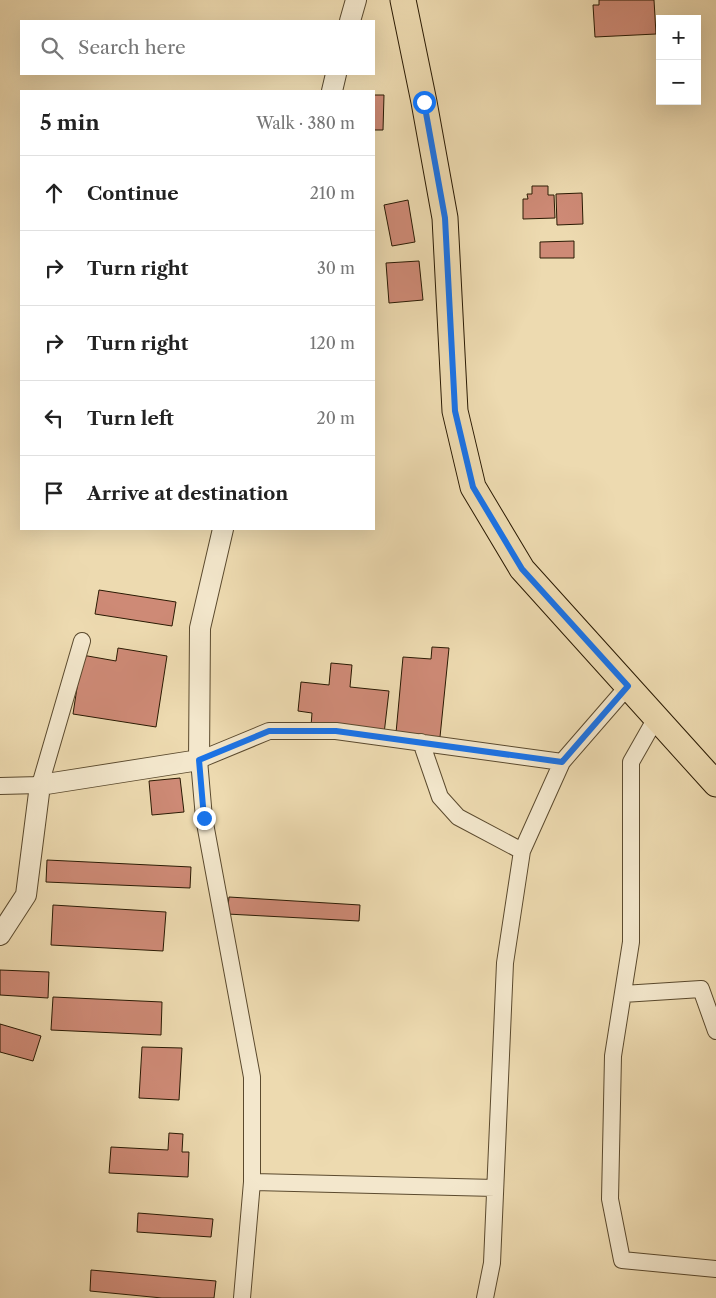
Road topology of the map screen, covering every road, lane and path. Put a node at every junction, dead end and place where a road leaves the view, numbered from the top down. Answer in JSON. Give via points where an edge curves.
{"nodes":[{"id":1,"x":356,"y":0,"type":"edge"},
{"id":2,"x":403,"y":0,"type":"edge"},
{"id":3,"x":350,"y":20,"type":"edge"},
{"id":4,"x":336,"y":75,"type":"edge"},
{"id":5,"x":332,"y":90,"type":"edge"},
{"id":6,"x":223,"y":530,"type":"edge"},
{"id":7,"x":82,"y":641,"type":"dead end"},
{"id":8,"x":628,"y":686,"type":"junction"},
{"id":9,"x":656,"y":718,"type":"junction"},
{"id":10,"x":421,"y":742,"type":"junction"},
{"id":11,"x":199,"y":760,"type":"junction"},
{"id":12,"x":562,"y":762,"type":"junction"},
{"id":13,"x":716,"y":784,"type":"edge"},
{"id":14,"x":40,"y":785,"type":"junction"},
{"id":15,"x":0,"y":786,"type":"edge"},
{"id":16,"x":522,"y":851,"type":"junction"},
{"id":17,"x":0,"y":935,"type":"edge"},
{"id":18,"x":623,"y":994,"type":"junction"},
{"id":19,"x":716,"y":1031,"type":"edge"},
{"id":20,"x":252,"y":1182,"type":"junction"},
{"id":21,"x":495,"y":1188,"type":"junction"},
{"id":22,"x":716,"y":1269,"type":"edge"},
{"id":23,"x":242,"y":1298,"type":"edge"},
{"id":24,"x":485,"y":1298,"type":"edge"}],
"edges":[{"from":1,"to":3,"type":"street"},
{"from":2,"to":8,"type":"main road","via":[[445,218],[455,411],[473,487],[522,569]]},
{"from":4,"to":5,"type":"street"},
{"from":6,"to":11,"type":"street","via":[[200,628]]},
{"from":7,"to":14,"type":"street"},
{"from":8,"to":9,"type":"main road"},
{"from":8,"to":12,"type":"street"},
{"from":9,"to":13,"type":"main road"},
{"from":9,"to":18,"type":"street","via":[[631,762],[631,942]]},
{"from":10,"to":11,"type":"street","via":[[336,731],[269,731]]},
{"from":10,"to":12,"type":"street"},
{"from":10,"to":16,"type":"street","via":[[440,797],[452,811]]},
{"from":11,"to":14,"type":"street"},
{"from":11,"to":20,"type":"street","via":[[204,818],[252,1077]]},
{"from":12,"to":16,"type":"street"},
{"from":14,"to":15,"type":"street"},
{"from":14,"to":17,"type":"street","via":[[26,895]]},
{"from":16,"to":21,"type":"street","via":[[505,963]]},
{"from":18,"to":19,"type":"street","via":[[701,989]]},
{"from":18,"to":22,"type":"street","via":[[613,1056],[610,1199],[622,1260]]},
{"from":20,"to":21,"type":"street"},
{"from":20,"to":23,"type":"street"},
{"from":21,"to":24,"type":"street","via":[[492,1263]]}]}
